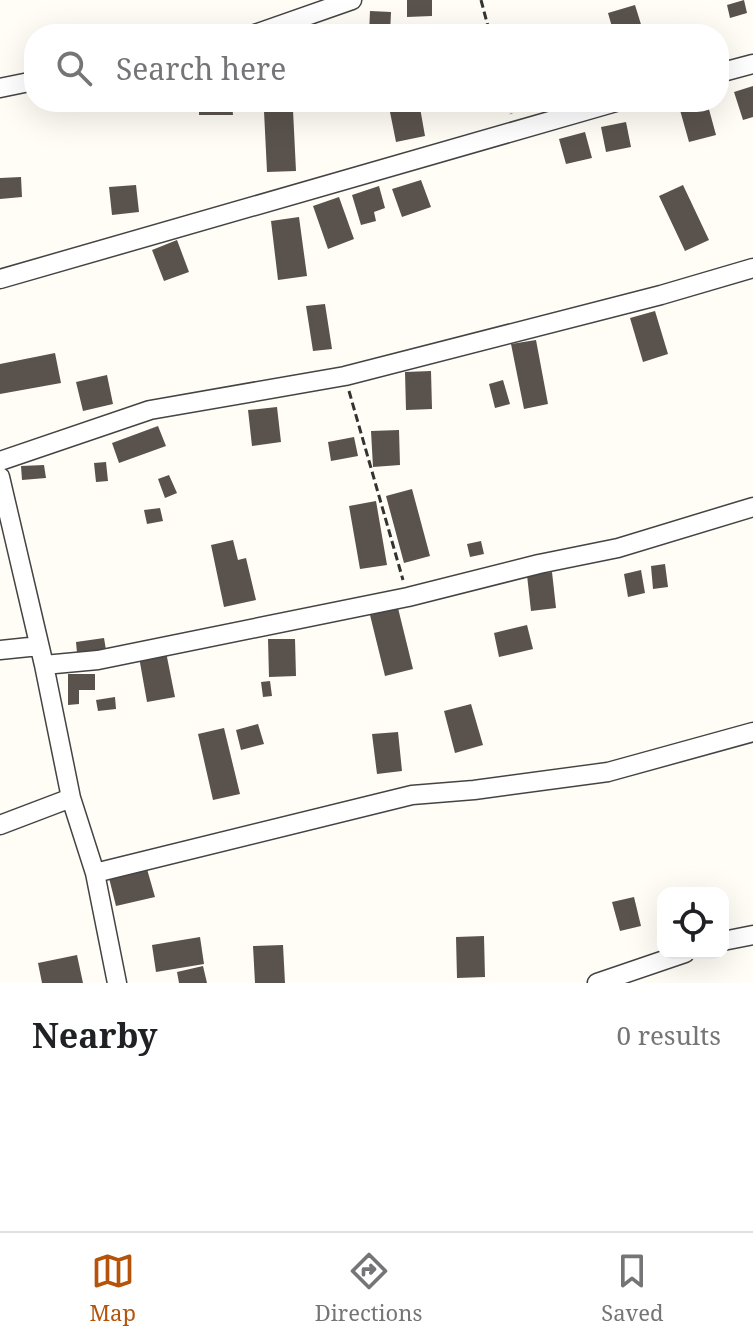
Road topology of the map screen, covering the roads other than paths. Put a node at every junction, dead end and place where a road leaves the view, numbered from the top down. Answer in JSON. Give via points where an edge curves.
{"nodes":[{"id":1,"x":352,"y":0,"type":"edge"},
{"id":2,"x":284,"y":24,"type":"edge"},
{"id":3,"x":753,"y":64,"type":"edge"},
{"id":4,"x":729,"y":70,"type":"edge"},
{"id":5,"x":24,"y":83,"type":"edge"},
{"id":6,"x":0,"y":88,"type":"edge"},
{"id":7,"x":581,"y":112,"type":"edge"},
{"id":8,"x":753,"y":268,"type":"edge"},
{"id":9,"x":0,"y":279,"type":"edge"},
{"id":10,"x":0,"y":461,"type":"edge"},
{"id":11,"x":0,"y":477,"type":"edge"},
{"id":12,"x":753,"y":507,"type":"edge"},
{"id":13,"x":39,"y":646,"type":"junction"},
{"id":14,"x":0,"y":650,"type":"edge"},
{"id":15,"x":44,"y":665,"type":"junction"},
{"id":16,"x":753,"y":732,"type":"edge"},
{"id":17,"x":71,"y":798,"type":"junction"},
{"id":18,"x":0,"y":825,"type":"edge"},
{"id":19,"x":95,"y":873,"type":"junction"},
{"id":20,"x":753,"y":935,"type":"edge"},
{"id":21,"x":729,"y":940,"type":"edge"},
{"id":22,"x":667,"y":959,"type":"edge"},
{"id":23,"x":117,"y":983,"type":"edge"},
{"id":24,"x":597,"y":983,"type":"edge"}],
"edges":[{"from":1,"to":2,"type":"street"},
{"from":3,"to":4,"type":"street"},
{"from":5,"to":6,"type":"street"},
{"from":7,"to":9,"type":"street"},
{"from":8,"to":10,"type":"street","via":[[345,376],[150,410]]},
{"from":11,"to":13,"type":"street"},
{"from":12,"to":15,"type":"street","via":[[618,548],[408,597],[98,660]]},
{"from":13,"to":14,"type":"street"},
{"from":13,"to":15,"type":"street"},
{"from":15,"to":17,"type":"street"},
{"from":16,"to":19,"type":"street","via":[[608,772],[412,795]]},
{"from":17,"to":18,"type":"street"},
{"from":17,"to":19,"type":"street"},
{"from":19,"to":23,"type":"street"},
{"from":20,"to":21,"type":"street"},
{"from":22,"to":24,"type":"street"}]}
